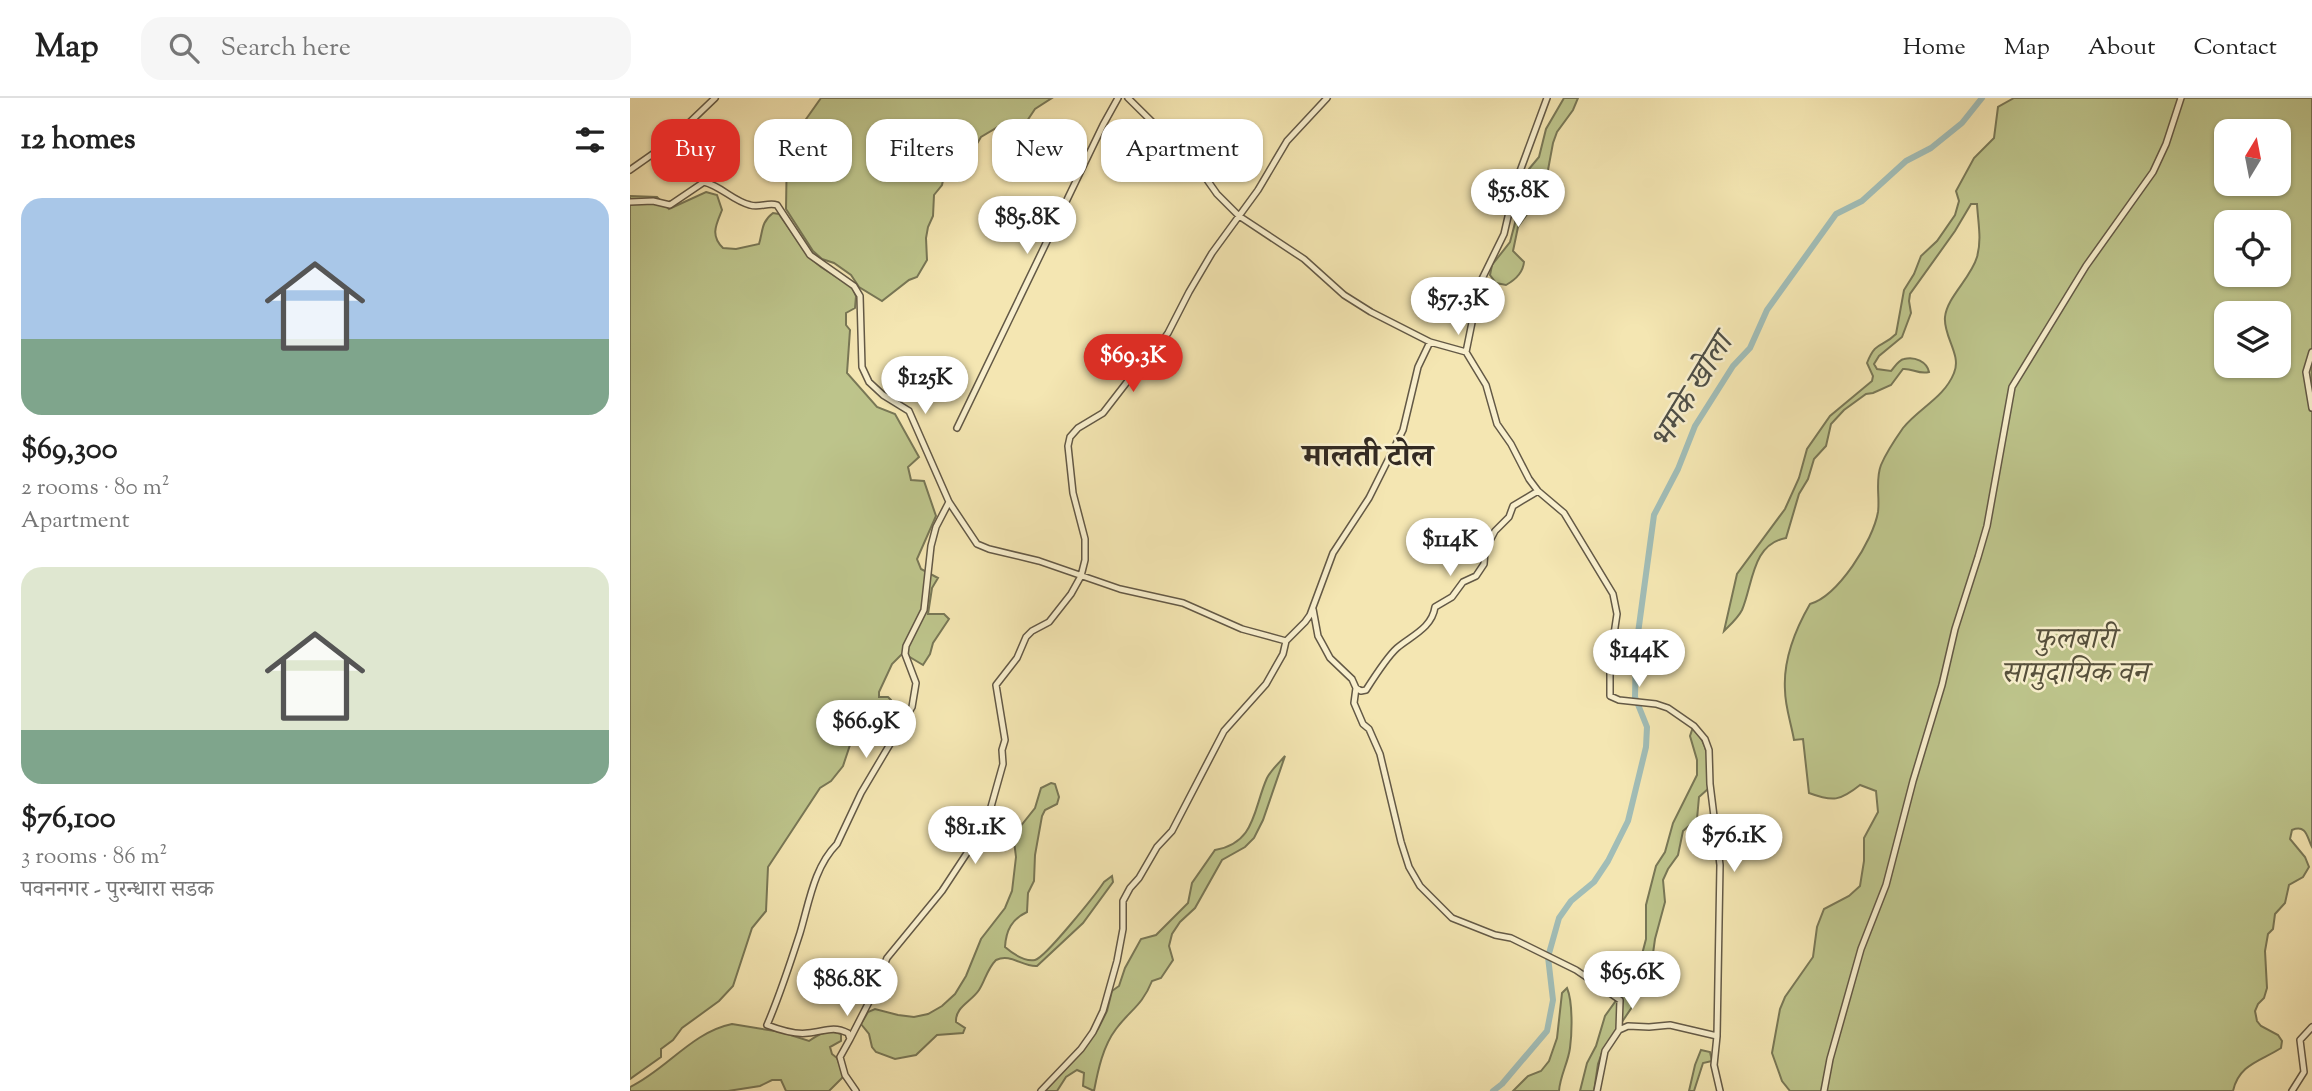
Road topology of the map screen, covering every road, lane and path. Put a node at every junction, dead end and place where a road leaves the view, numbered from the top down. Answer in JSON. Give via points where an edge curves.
{"nodes":[{"id":1,"x":715,"y":98,"type":"edge"},
{"id":2,"x":1118,"y":98,"type":"edge"},
{"id":3,"x":1128,"y":98,"type":"edge"},
{"id":4,"x":1327,"y":98,"type":"edge"},
{"id":5,"x":1547,"y":98,"type":"edge"},
{"id":6,"x":2181,"y":98,"type":"edge"},
{"id":7,"x":630,"y":170,"type":"edge"},
{"id":8,"x":630,"y":202,"type":"edge"},
{"id":9,"x":1239,"y":216,"type":"junction"},
{"id":10,"x":1430,"y":342,"type":"junction"},
{"id":11,"x":1466,"y":352,"type":"junction"},
{"id":12,"x":2312,"y":352,"type":"edge"},
{"id":13,"x":2312,"y":408,"type":"edge"},
{"id":14,"x":957,"y":428,"type":"dead end"},
{"id":15,"x":1538,"y":491,"type":"junction"},
{"id":16,"x":949,"y":502,"type":"junction"},
{"id":17,"x":1081,"y":576,"type":"junction"},
{"id":18,"x":1313,"y":606,"type":"junction"},
{"id":19,"x":1286,"y":641,"type":"junction"},
{"id":20,"x":1356,"y":688,"type":"junction"},
{"id":21,"x":2312,"y":1027,"type":"edge"},
{"id":22,"x":1619,"y":1030,"type":"junction"},
{"id":23,"x":1717,"y":1036,"type":"junction"},
{"id":24,"x":850,"y":1039,"type":"junction"},
{"id":25,"x":856,"y":1091,"type":"edge"},
{"id":26,"x":1041,"y":1091,"type":"edge"},
{"id":27,"x":1597,"y":1091,"type":"edge"},
{"id":28,"x":1720,"y":1091,"type":"edge"},
{"id":29,"x":1824,"y":1091,"type":"edge"},
{"id":30,"x":2292,"y":1091,"type":"edge"}],
"edges":[{"from":1,"to":7,"type":"street","via":[[667,144]]},
{"from":2,"to":14,"type":"street"},
{"from":3,"to":9,"type":"street","via":[[1198,167]]},
{"from":4,"to":9,"type":"street","via":[[1287,141]]},
{"from":5,"to":11,"type":"street","via":[[1516,182],[1504,234],[1480,283]]},
{"from":6,"to":29,"type":"street","via":[[2153,172],[2079,276],[2012,387],[1981,547],[1886,885],[1860,950]]},
{"from":8,"to":16,"type":"street","via":[[670,205],[704,182],[749,205],[777,205],[810,255],[854,286],[860,296],[862,367],[869,382],[909,411]]},
{"from":9,"to":10,"type":"street","via":[[1304,259],[1344,295]]},
{"from":9,"to":17,"type":"street","via":[[1204,265],[1153,355],[1103,413],[1070,437],[1074,505],[1085,538]]},
{"from":10,"to":11,"type":"street"},
{"from":10,"to":18,"type":"street","via":[[1418,368],[1403,430],[1369,498],[1333,553]]},
{"from":11,"to":15,"type":"street","via":[[1486,385],[1497,424]]},
{"from":12,"to":13,"type":"street","via":[[2306,372]]},
{"from":15,"to":20,"type":"street","via":[[1513,506],[1495,531],[1476,576],[1435,607],[1425,626],[1395,649],[1366,690]]},
{"from":15,"to":23,"type":"street","via":[[1564,513],[1615,599],[1610,696],[1668,708],[1694,726],[1709,750],[1720,865]]},
{"from":16,"to":17,"type":"street","via":[[977,544]]},
{"from":16,"to":24,"type":"street","via":[[931,546],[924,610],[906,646],[916,683],[912,707],[817,876],[767,1025],[810,1034],[834,1028],[848,1033]]},
{"from":17,"to":19,"type":"street","via":[[1183,603],[1242,629]]},
{"from":17,"to":24,"type":"street","via":[[1049,622],[1026,638],[996,685],[1005,740],[1003,764],[982,839],[887,958]]},
{"from":18,"to":19,"type":"street"},
{"from":18,"to":20,"type":"street","via":[[1318,636]]},
{"from":19,"to":26,"type":"street","via":[[1266,684],[1224,731],[1172,831],[1130,888],[1123,901],[1118,961],[1104,1011],[1081,1049]]},
{"from":20,"to":22,"type":"street","via":[[1354,704],[1380,754],[1401,842],[1420,886],[1452,918],[1511,938],[1576,970],[1616,997],[1620,1000]]},
{"from":21,"to":30,"type":"street","via":[[2300,1040],[2304,1072]]},
{"from":22,"to":23,"type":"street","via":[[1670,1025]]},
{"from":22,"to":27,"type":"street","via":[[1605,1051]]},
{"from":23,"to":28,"type":"street","via":[[1714,1065]]},
{"from":24,"to":25,"type":"street","via":[[840,1057]]}]}
